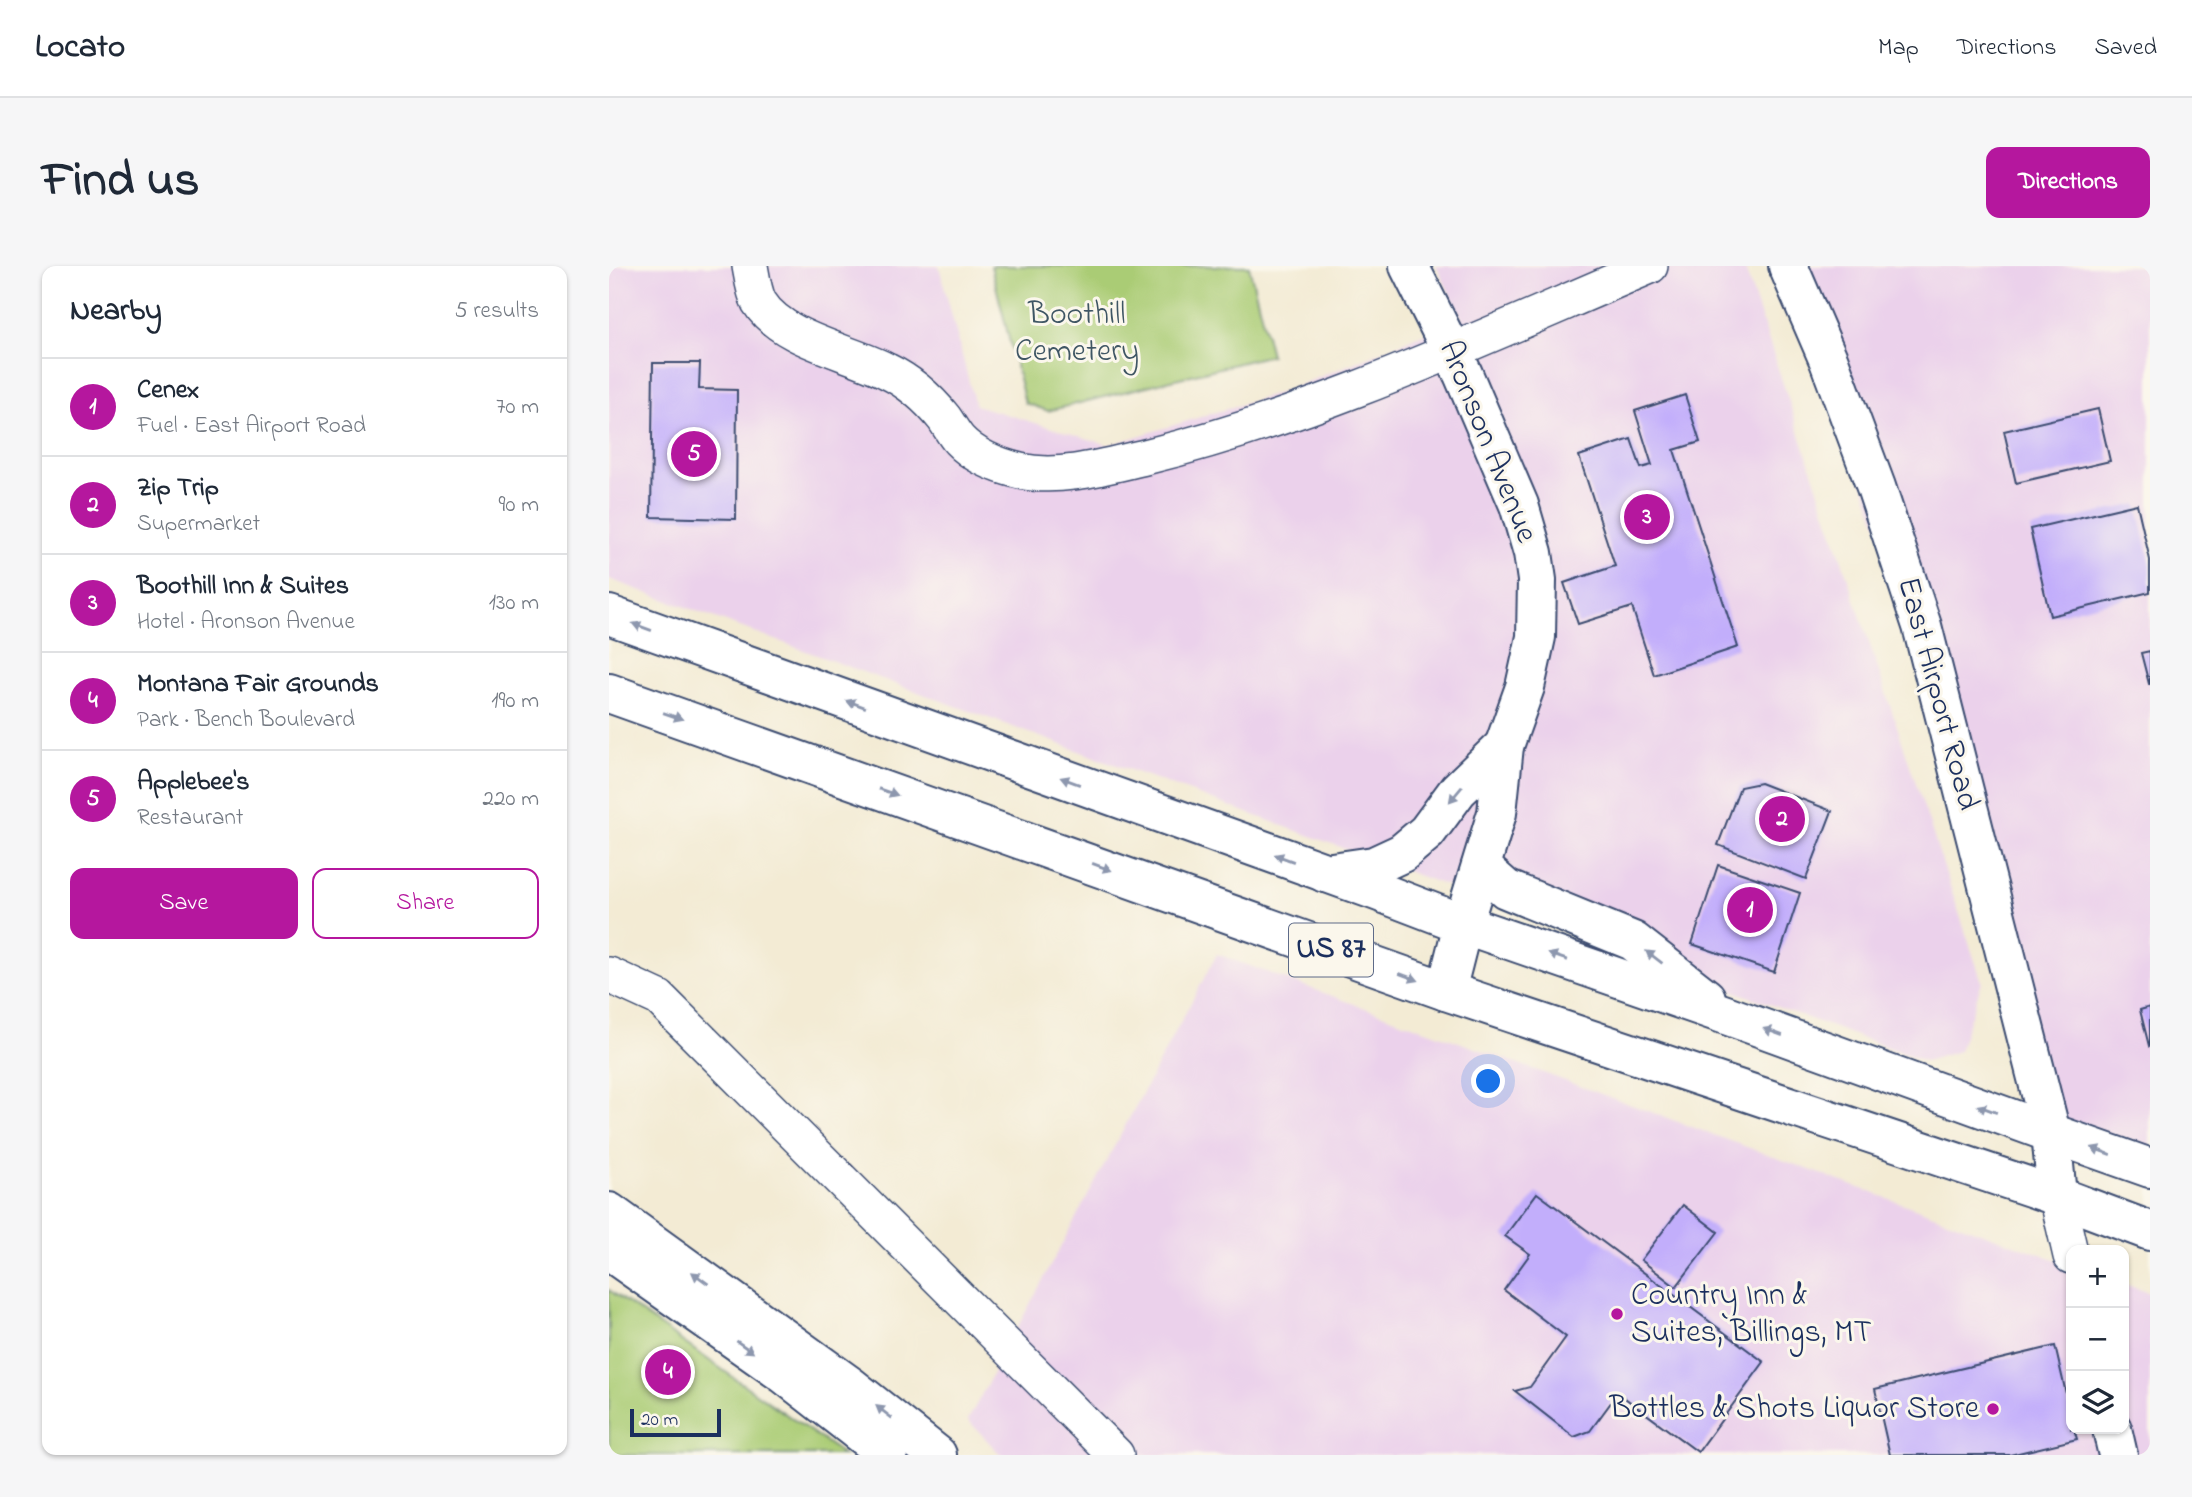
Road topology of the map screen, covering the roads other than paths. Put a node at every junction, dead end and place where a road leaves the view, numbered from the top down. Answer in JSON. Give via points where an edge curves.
{"nodes":[{"id":1,"x":750,"y":266,"type":"edge"},
{"id":2,"x":1409,"y":266,"type":"edge"},
{"id":3,"x":1650,"y":266,"type":"edge"},
{"id":4,"x":1788,"y":266,"type":"edge"},
{"id":5,"x":1451,"y":350,"type":"junction"},
{"id":6,"x":609,"y":615,"type":"edge"},
{"id":7,"x":609,"y":693,"type":"edge"},
{"id":8,"x":1504,"y":746,"type":"junction"},
{"id":9,"x":1481,"y":867,"type":"junction"},
{"id":10,"x":1325,"y":873,"type":"junction"},
{"id":11,"x":1463,"y":924,"type":"junction"},
{"id":12,"x":609,"y":975,"type":"edge"},
{"id":13,"x":1446,"y":991,"type":"junction"},
{"id":14,"x":1726,"y":1015,"type":"junction"},
{"id":15,"x":2051,"y":1133,"type":"junction"},
{"id":16,"x":2150,"y":1168,"type":"edge"},
{"id":17,"x":2057,"y":1196,"type":"junction"},
{"id":18,"x":609,"y":1212,"type":"edge"},
{"id":19,"x":2150,"y":1231,"type":"edge"},
{"id":20,"x":2068,"y":1245,"type":"edge"},
{"id":21,"x":609,"y":1251,"type":"edge"},
{"id":22,"x":2113,"y":1434,"type":"edge"},
{"id":23,"x":888,"y":1455,"type":"edge"},
{"id":24,"x":937,"y":1455,"type":"edge"},
{"id":25,"x":1116,"y":1455,"type":"edge"},
{"id":26,"x":2118,"y":1455,"type":"edge"}],
"edges":[{"from":1,"to":5,"type":"street","via":[[758,299],[771,318],[793,332],[902,378],[978,455],[1036,474],[1098,467],[1211,441]]},
{"from":2,"to":5,"type":"main road","name":"Aronson Avenue"},
{"from":3,"to":5,"type":"street"},
{"from":4,"to":15,"type":"main road","name":"East Airport Road","via":[[1829,361],[1919,617]]},
{"from":5,"to":8,"type":"main road","name":"Aronson Avenue","via":[[1519,505],[1537,580],[1536,637],[1525,687]]},
{"from":10,"to":6,"type":"main road","number":"US 87","one_way":true},
{"from":7,"to":13,"type":"main road","number":"US 87","one_way":true},
{"from":8,"to":9,"type":"main road","name":"Aronson Avenue","via":[[1497,813]]},
{"from":8,"to":10,"type":"main road","name":"Aronson Avenue","one_way":true,"via":[[1458,790],[1427,832],[1402,853],[1374,866]]},
{"from":9,"to":11,"type":"main road","name":"Aronson Avenue"},
{"from":14,"to":9,"type":"main road","one_way":true,"via":[[1633,941],[1506,888]]},
{"from":10,"to":11,"type":"main road","number":"US 87"},
{"from":11,"to":13,"type":"main road","name":"Aronson Avenue"},
{"from":14,"to":11,"type":"main road","number":"US 87","one_way":true},
{"from":12,"to":25,"type":"street","via":[[659,998]]},
{"from":13,"to":17,"type":"main road","number":"US 87"},
{"from":15,"to":14,"type":"main road","number":"US 87","one_way":true},
{"from":16,"to":15,"type":"main road","number":"US 87","one_way":true},
{"from":15,"to":17,"type":"main road","name":"East Airport Road"},
{"from":17,"to":19,"type":"main road","number":"US 87"},
{"from":17,"to":20,"type":"street"},
{"from":24,"to":18,"type":"main road","one_way":true,"via":[[850,1386]]},
{"from":21,"to":23,"type":"main road","one_way":true,"via":[[784,1374]]},
{"from":22,"to":26,"type":"main road"}]}
